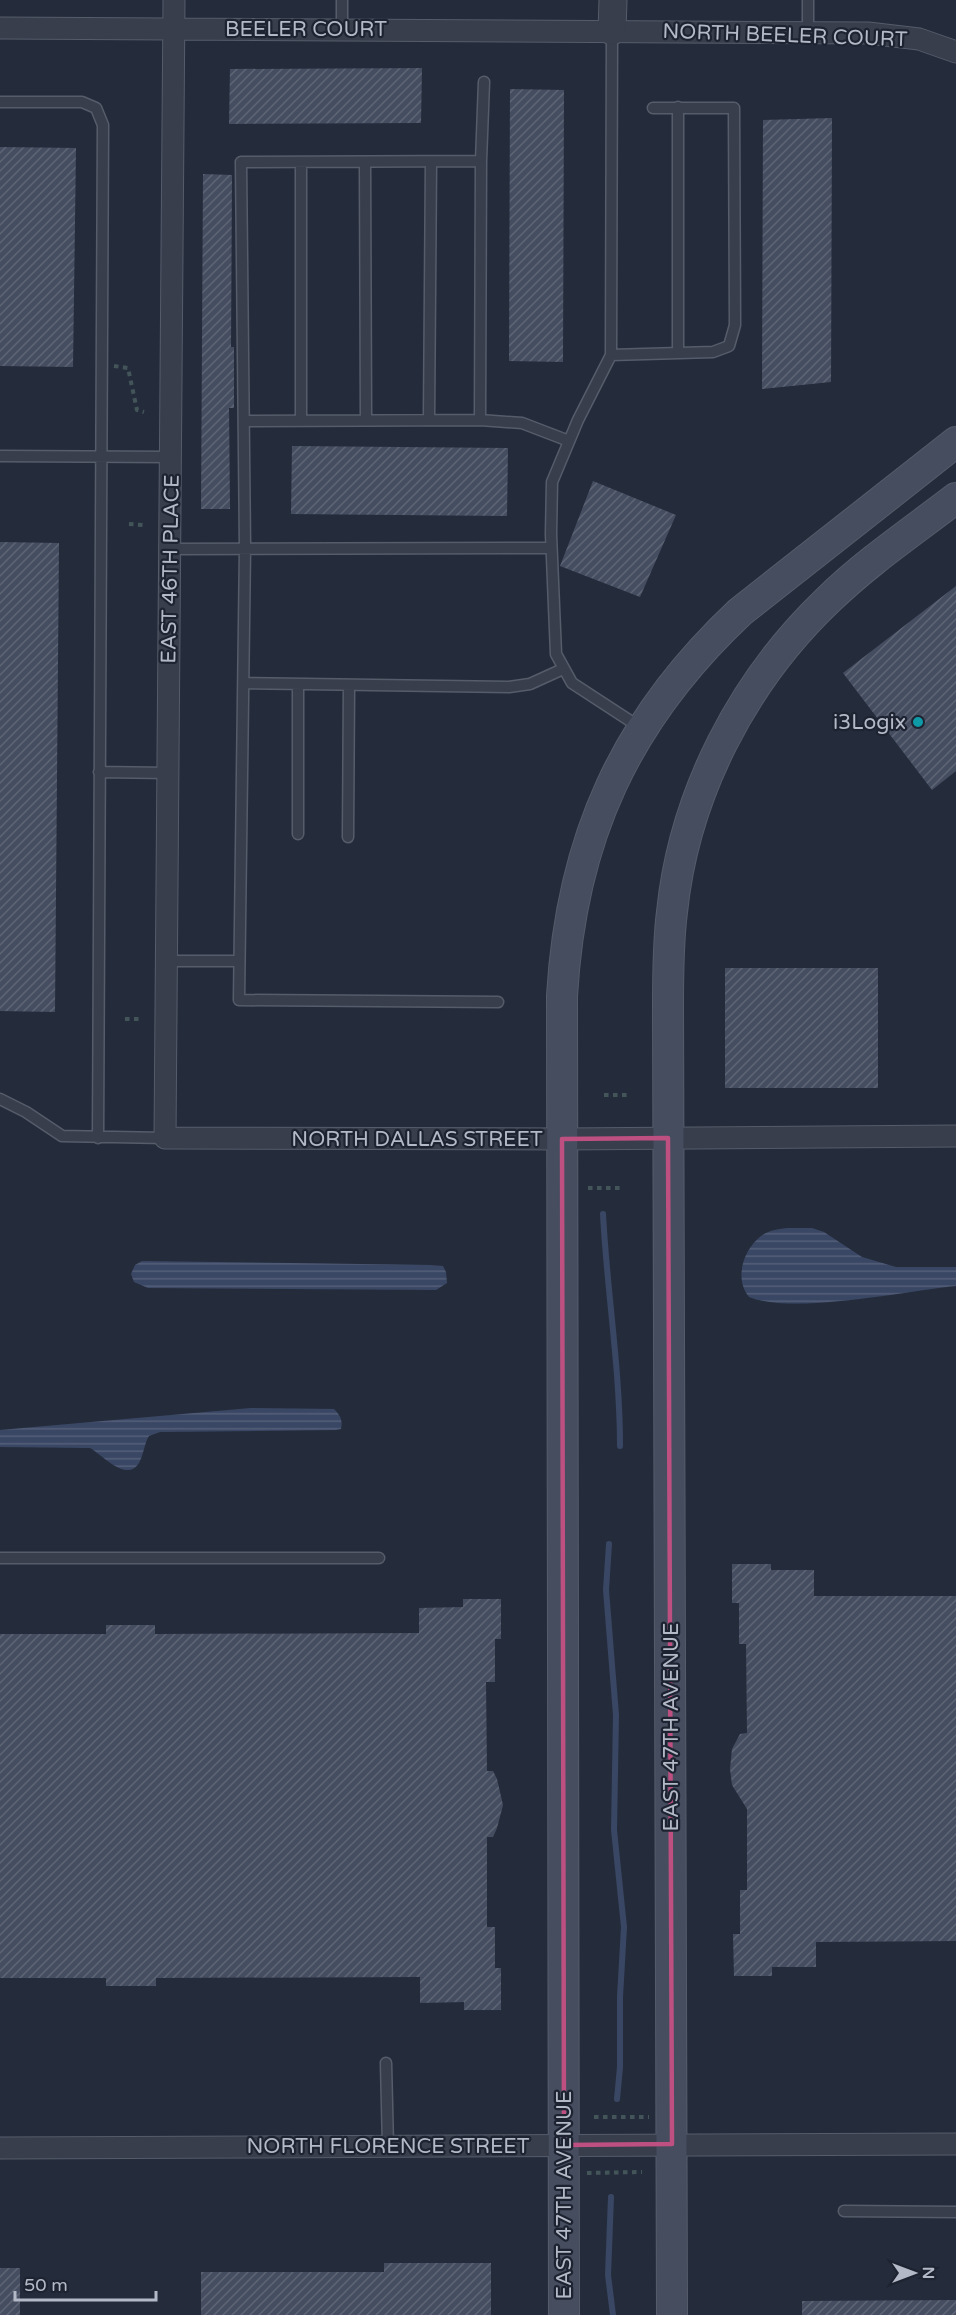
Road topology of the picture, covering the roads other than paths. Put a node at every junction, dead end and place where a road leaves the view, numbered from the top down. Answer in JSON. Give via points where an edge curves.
{"nodes":[{"id":1,"x":174,"y":0,"type":"edge"},
{"id":2,"x":342,"y":0,"type":"edge"},
{"id":3,"x":613,"y":0,"type":"edge"},
{"id":4,"x":808,"y":0,"type":"edge"},
{"id":5,"x":0,"y":28,"type":"edge"},
{"id":6,"x":173,"y":29,"type":"junction"},
{"id":7,"x":342,"y":30,"type":"junction"},
{"id":8,"x":612,"y":31,"type":"junction"},
{"id":9,"x":808,"y":32,"type":"junction"},
{"id":10,"x":956,"y":52,"type":"edge"},
{"id":11,"x":484,"y":82,"type":"dead end"},
{"id":12,"x":0,"y":102,"type":"edge"},
{"id":13,"x":678,"y":107,"type":"junction"},
{"id":14,"x":653,"y":108,"type":"dead end"},
{"id":15,"x":481,"y":161,"type":"junction"},
{"id":16,"x":301,"y":162,"type":"junction"},
{"id":17,"x":365,"y":162,"type":"junction"},
{"id":18,"x":431,"y":162,"type":"junction"},
{"id":19,"x":678,"y":353,"type":"junction"},
{"id":20,"x":611,"y":355,"type":"junction"},
{"id":21,"x":301,"y":419,"type":"junction"},
{"id":22,"x":366,"y":420,"type":"junction"},
{"id":23,"x":429,"y":420,"type":"junction"},
{"id":24,"x":480,"y":420,"type":"junction"},
{"id":25,"x":244,"y":421,"type":"junction"},
{"id":26,"x":569,"y":441,"type":"junction"},
{"id":27,"x":956,"y":442,"type":"edge"},
{"id":28,"x":0,"y":456,"type":"edge"},
{"id":29,"x":101,"y":457,"type":"junction"},
{"id":30,"x":171,"y":457,"type":"junction"},
{"id":31,"x":956,"y":498,"type":"edge"},
{"id":32,"x":245,"y":548,"type":"junction"},
{"id":33,"x":551,"y":548,"type":"junction"},
{"id":34,"x":170,"y":549,"type":"junction"},
{"id":35,"x":563,"y":669,"type":"junction"},
{"id":36,"x":244,"y":683,"type":"junction"},
{"id":37,"x":298,"y":684,"type":"junction"},
{"id":38,"x":349,"y":685,"type":"junction"},
{"id":39,"x":642,"y":729,"type":"junction"},
{"id":40,"x":99,"y":772,"type":"junction"},
{"id":41,"x":168,"y":772,"type":"junction"},
{"id":42,"x":298,"y":834,"type":"dead end"},
{"id":43,"x":348,"y":837,"type":"dead end"},
{"id":44,"x":166,"y":961,"type":"junction"},
{"id":45,"x":239,"y":961,"type":"junction"},
{"id":46,"x":498,"y":1002,"type":"dead end"},
{"id":47,"x":0,"y":1099,"type":"edge"},
{"id":48,"x":956,"y":1136,"type":"edge"},
{"id":49,"x":98,"y":1138,"type":"junction"},
{"id":50,"x":165,"y":1138,"type":"junction"},
{"id":51,"x":668,"y":1138,"type":"junction"},
{"id":52,"x":562,"y":1139,"type":"junction"},
{"id":53,"x":0,"y":1558,"type":"edge"},
{"id":54,"x":379,"y":1558,"type":"dead end"},
{"id":55,"x":386,"y":2063,"type":"dead end"},
{"id":56,"x":672,"y":2144,"type":"junction"},
{"id":57,"x":956,"y":2144,"type":"edge"},
{"id":58,"x":564,"y":2145,"type":"junction"},
{"id":59,"x":388,"y":2147,"type":"junction"},
{"id":60,"x":0,"y":2148,"type":"edge"},
{"id":61,"x":844,"y":2211,"type":"dead end"},
{"id":62,"x":956,"y":2212,"type":"edge"},
{"id":63,"x":564,"y":2315,"type":"edge"},
{"id":64,"x":672,"y":2315,"type":"edge"}],
"edges":[{"from":1,"to":6,"type":"street","name":"EAST 46TH PLACE"},
{"from":2,"to":7,"type":"lane"},
{"from":3,"to":8,"type":"street"},
{"from":4,"to":9,"type":"lane"},
{"from":5,"to":6,"type":"street","name":"BEELER COURT"},
{"from":6,"to":7,"type":"street","name":"BEELER COURT"},
{"from":6,"to":30,"type":"street","name":"EAST 46TH PLACE"},
{"from":7,"to":8,"type":"street","name":"BEELER COURT"},
{"from":8,"to":9,"type":"street","name":"NORTH BEELER COURT"},
{"from":8,"to":20,"type":"lane"},
{"from":9,"to":10,"type":"street","name":"NORTH BEELER COURT","via":[[894,35]]},
{"from":11,"to":15,"type":"lane"},
{"from":12,"to":29,"type":"lane","via":[[81,102],[96,108],[101,115]]},
{"from":13,"to":14,"type":"lane"},
{"from":13,"to":19,"type":"lane"},
{"from":13,"to":19,"type":"lane","via":[[734,108],[735,325],[729,346],[713,352]]},
{"from":15,"to":18,"type":"lane"},
{"from":15,"to":24,"type":"lane"},
{"from":16,"to":17,"type":"lane"},
{"from":16,"to":21,"type":"lane"},
{"from":16,"to":25,"type":"lane","via":[[241,162]]},
{"from":17,"to":18,"type":"lane"},
{"from":17,"to":22,"type":"lane"},
{"from":18,"to":23,"type":"lane"},
{"from":19,"to":20,"type":"lane"},
{"from":20,"to":26,"type":"lane"},
{"from":21,"to":22,"type":"lane"},
{"from":21,"to":25,"type":"lane"},
{"from":22,"to":23,"type":"lane"},
{"from":23,"to":24,"type":"lane"},
{"from":24,"to":26,"type":"lane","via":[[522,423]]},
{"from":25,"to":32,"type":"lane"},
{"from":26,"to":33,"type":"lane","via":[[552,482]]},
{"from":27,"to":39,"type":"main road","name":"EAST 47TH AVENUE","via":[[740,612],[667,691]]},
{"from":28,"to":29,"type":"lane"},
{"from":29,"to":30,"type":"lane"},
{"from":29,"to":40,"type":"lane"},
{"from":30,"to":34,"type":"street","name":"EAST 46TH PLACE"},
{"from":31,"to":51,"type":"main road","name":"EAST 47TH AVENUE","via":[[848,582],[812,616],[752,690],[714,760],[684,849],[672,910]]},
{"from":32,"to":33,"type":"lane"},
{"from":32,"to":34,"type":"lane"},
{"from":32,"to":36,"type":"lane"},
{"from":33,"to":35,"type":"lane","via":[[556,654]]},
{"from":34,"to":41,"type":"street","name":"EAST 46TH PLACE"},
{"from":35,"to":38,"type":"lane","via":[[530,684],[509,687]]},
{"from":35,"to":39,"type":"lane","via":[[572,683]]},
{"from":36,"to":37,"type":"lane"},
{"from":36,"to":45,"type":"lane"},
{"from":37,"to":38,"type":"lane"},
{"from":37,"to":42,"type":"lane"},
{"from":38,"to":43,"type":"lane"},
{"from":39,"to":52,"type":"main road","name":"EAST 47TH AVENUE","via":[[612,781],[586,848],[573,898],[561,996]]},
{"from":40,"to":41,"type":"lane"},
{"from":40,"to":49,"type":"lane"},
{"from":41,"to":44,"type":"street","name":"EAST 46TH PLACE"},
{"from":44,"to":45,"type":"lane"},
{"from":44,"to":50,"type":"street","name":"EAST 46TH PLACE"},
{"from":45,"to":46,"type":"lane","via":[[239,1000]]},
{"from":47,"to":49,"type":"lane","via":[[62,1136]]},
{"from":48,"to":51,"type":"street","name":"NORTH DALLAS STREET"},
{"from":49,"to":50,"type":"lane"},
{"from":50,"to":52,"type":"street","name":"NORTH DALLAS STREET"},
{"from":51,"to":52,"type":"street","name":"NORTH DALLAS STREET"},
{"from":51,"to":56,"type":"main road","name":"EAST 47TH AVENUE"},
{"from":52,"to":58,"type":"main road","name":"EAST 47TH AVENUE"},
{"from":53,"to":54,"type":"lane"},
{"from":55,"to":59,"type":"lane"},
{"from":56,"to":57,"type":"street","name":"NORTH FLORENCE STREET"},
{"from":56,"to":58,"type":"street","name":"NORTH FLORENCE STREET"},
{"from":56,"to":64,"type":"main road","name":"EAST 47TH AVENUE"},
{"from":58,"to":59,"type":"street","name":"NORTH FLORENCE STREET"},
{"from":58,"to":63,"type":"main road","name":"EAST 47TH AVENUE"},
{"from":59,"to":60,"type":"street","name":"NORTH FLORENCE STREET"},
{"from":61,"to":62,"type":"lane"}]}
